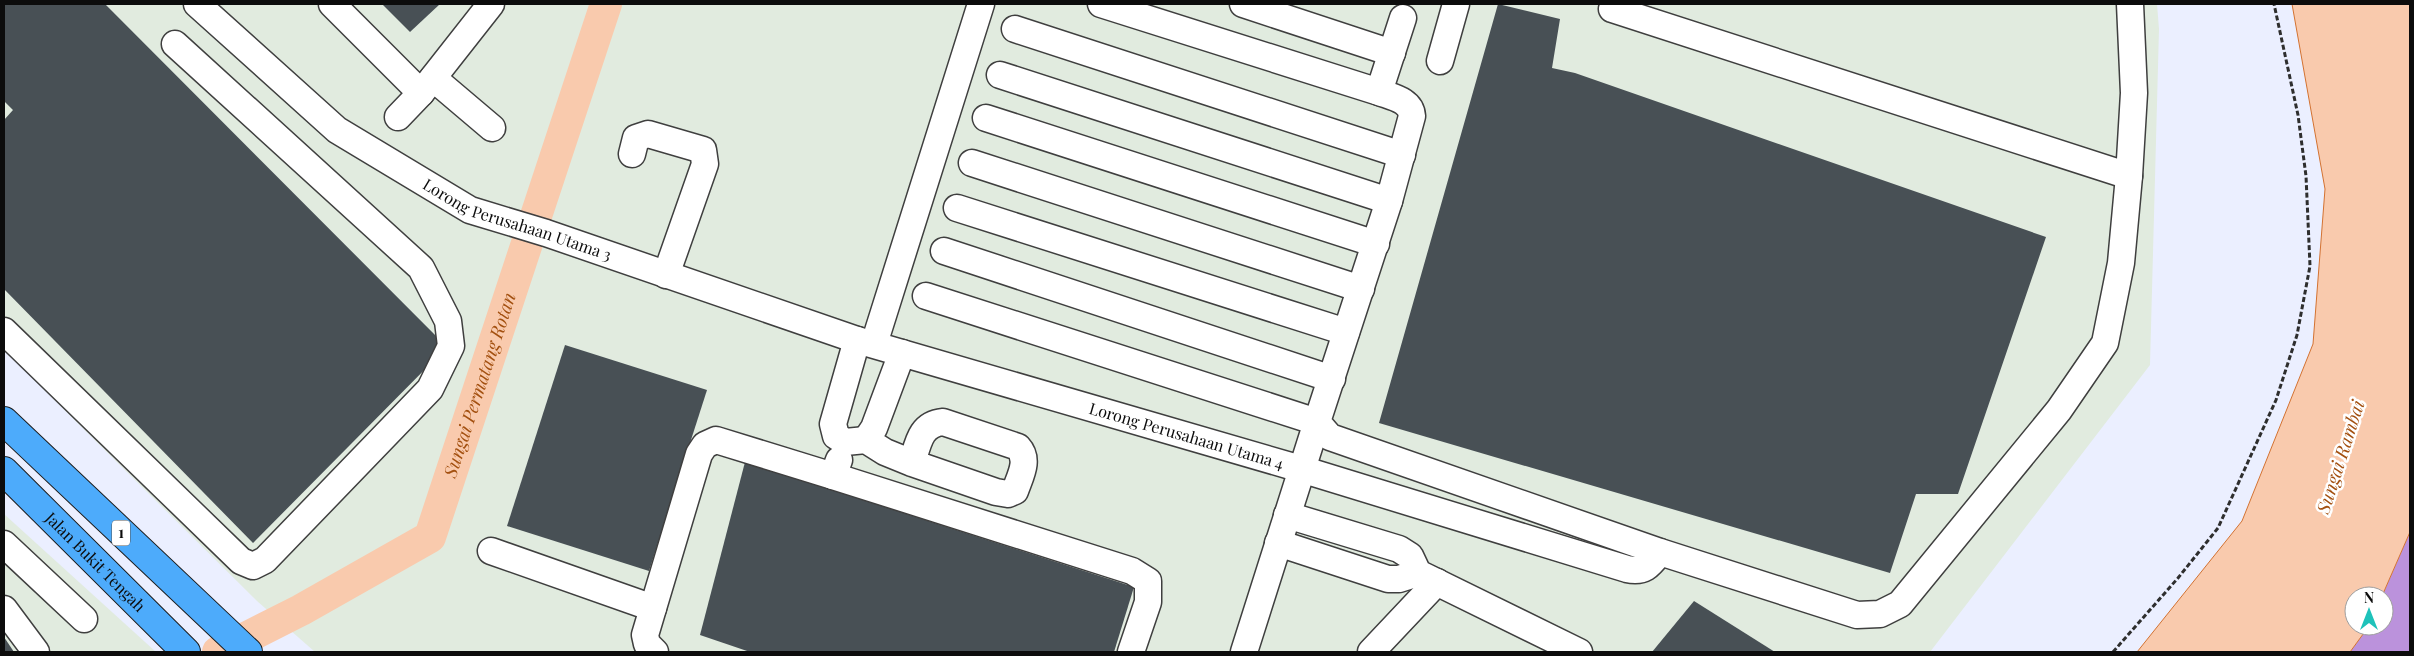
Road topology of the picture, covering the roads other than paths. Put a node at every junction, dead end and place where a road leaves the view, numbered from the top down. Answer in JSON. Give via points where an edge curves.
{"nodes":[{"id":1,"x":197,"y":4,"type":"edge"},
{"id":2,"x":332,"y":4,"type":"edge"},
{"id":3,"x":491,"y":4,"type":"edge"},
{"id":4,"x":981,"y":4,"type":"edge"},
{"id":5,"x":1101,"y":4,"type":"edge"},
{"id":6,"x":1243,"y":4,"type":"edge"},
{"id":7,"x":1456,"y":4,"type":"edge"},
{"id":8,"x":1614,"y":4,"type":"edge"},
{"id":9,"x":2130,"y":4,"type":"edge"},
{"id":10,"x":1403,"y":18,"type":"dead end"},
{"id":11,"x":1015,"y":28,"type":"dead end"},
{"id":12,"x":175,"y":44,"type":"dead end"},
{"id":13,"x":1392,"y":53,"type":"junction"},
{"id":14,"x":1440,"y":61,"type":"dead end"},
{"id":15,"x":1000,"y":75,"type":"dead end"},
{"id":16,"x":427,"y":86,"type":"junction"},
{"id":17,"x":1379,"y":92,"type":"junction"},
{"id":18,"x":398,"y":118,"type":"dead end"},
{"id":19,"x":986,"y":118,"type":"dead end"},
{"id":20,"x":492,"y":128,"type":"dead end"},
{"id":21,"x":632,"y":154,"type":"dead end"},
{"id":22,"x":1402,"y":155,"type":"junction"},
{"id":23,"x":972,"y":163,"type":"dead end"},
{"id":24,"x":2129,"y":176,"type":"junction"},
{"id":25,"x":1389,"y":201,"type":"junction"},
{"id":26,"x":958,"y":208,"type":"dead end"},
{"id":27,"x":1376,"y":244,"type":"junction"},
{"id":28,"x":944,"y":251,"type":"dead end"},
{"id":29,"x":666,"y":275,"type":"junction"},
{"id":30,"x":1361,"y":289,"type":"junction"},
{"id":31,"x":926,"y":296,"type":"dead end"},
{"id":32,"x":4,"y":331,"type":"edge"},
{"id":33,"x":1346,"y":332,"type":"junction"},
{"id":34,"x":880,"y":346,"type":"junction"},
{"id":35,"x":1332,"y":379,"type":"junction"},
{"id":36,"x":4,"y":415,"type":"edge"},
{"id":37,"x":4,"y":420,"type":"edge"},
{"id":38,"x":1317,"y":422,"type":"junction"},
{"id":39,"x":23,"y":440,"type":"junction"},
{"id":40,"x":856,"y":441,"type":"junction"},
{"id":41,"x":912,"y":463,"type":"dead end"},
{"id":42,"x":1302,"y":469,"type":"junction"},
{"id":43,"x":4,"y":471,"type":"edge"},
{"id":44,"x":833,"y":476,"type":"junction"},
{"id":45,"x":1287,"y":515,"type":"junction"},
{"id":46,"x":1278,"y":543,"type":"junction"},
{"id":47,"x":4,"y":544,"type":"edge"},
{"id":48,"x":491,"y":551,"type":"dead end"},
{"id":49,"x":1660,"y":552,"type":"junction"},
{"id":50,"x":1428,"y":577,"type":"junction"},
{"id":51,"x":653,"y":608,"type":"junction"},
{"id":52,"x":4,"y":609,"type":"edge"},
{"id":53,"x":84,"y":619,"type":"dead end"},
{"id":54,"x":36,"y":652,"type":"edge"},
{"id":55,"x":186,"y":652,"type":"edge"},
{"id":56,"x":248,"y":652,"type":"edge"},
{"id":57,"x":655,"y":652,"type":"edge"},
{"id":58,"x":1131,"y":652,"type":"edge"},
{"id":59,"x":1244,"y":652,"type":"edge"},
{"id":60,"x":1371,"y":652,"type":"edge"},
{"id":61,"x":1579,"y":652,"type":"edge"}],
"edges":[{"from":1,"to":29,"type":"street","name":"Lorong Perusahaan Utama 3","via":[[337,130],[470,210]]},
{"from":2,"to":16,"type":"street"},
{"from":3,"to":16,"type":"street"},
{"from":4,"to":34,"type":"street"},
{"from":5,"to":17,"type":"street"},
{"from":6,"to":13,"type":"street"},
{"from":7,"to":14,"type":"street"},
{"from":8,"to":24,"type":"street","via":[[1612,9]]},
{"from":9,"to":24,"type":"street","via":[[2134,93]]},
{"from":10,"to":13,"type":"street"},
{"from":11,"to":22,"type":"street"},
{"from":12,"to":32,"type":"street","via":[[421,268],[448,321],[451,346],[430,389],[265,560],[253,566],[241,561]]},
{"from":13,"to":17,"type":"street"},
{"from":15,"to":25,"type":"street"},
{"from":16,"to":18,"type":"street"},
{"from":16,"to":20,"type":"street"},
{"from":17,"to":22,"type":"street","via":[[1408,104],[1412,109]]},
{"from":19,"to":27,"type":"street"},
{"from":21,"to":29,"type":"street","via":[[636,138],[648,134],[703,150],[705,164]]},
{"from":22,"to":25,"type":"street"},
{"from":23,"to":30,"type":"street"},
{"from":24,"to":49,"type":"street","via":[[2121,263],[2105,343],[2059,410],[1900,604],[1880,614],[1856,615]]},
{"from":25,"to":27,"type":"street"},
{"from":26,"to":33,"type":"street"},
{"from":27,"to":30,"type":"street"},
{"from":28,"to":35,"type":"street"},
{"from":29,"to":34,"type":"street","name":"Lorong Perusahaan Utama 3"},
{"from":30,"to":33,"type":"street"},
{"from":31,"to":38,"type":"street"},
{"from":33,"to":35,"type":"street"},
{"from":34,"to":40,"type":"street","via":[[874,428]]},
{"from":34,"to":40,"type":"street","via":[[833,424],[836,436]]},
{"from":34,"to":42,"type":"street","name":"Lorong Perusahaan Utama 4"},
{"from":35,"to":38,"type":"street"},
{"from":36,"to":39,"type":"highway"},
{"from":37,"to":39,"type":"highway","number":"1"},
{"from":38,"to":42,"type":"street"},
{"from":38,"to":49,"type":"street","via":[[1330,437]]},
{"from":39,"to":56,"type":"highway","number":"1"},
{"from":40,"to":41,"type":"street"},
{"from":40,"to":44,"type":"street"},
{"from":42,"to":45,"type":"street","name":"Lorong Perusahaan Utama 4"},
{"from":42,"to":49,"type":"street","via":[[1632,570],[1648,568]]},
{"from":43,"to":55,"type":"highway","name":"Jalan Bukit Tengah","number":"1"},
{"from":44,"to":51,"type":"street","via":[[716,440],[705,445],[699,454]]},
{"from":44,"to":58,"type":"street","via":[[1132,571],[1148,581],[1148,602]]},
{"from":45,"to":46,"type":"street","name":"Lorong Perusahaan Utama 4"},
{"from":45,"to":50,"type":"street","via":[[1399,549],[1410,556]]},
{"from":46,"to":50,"type":"street","via":[[1388,579]]},
{"from":46,"to":59,"type":"street","name":"Lorong Perusahaan Utama 4"},
{"from":47,"to":53,"type":"street"},
{"from":48,"to":51,"type":"street"},
{"from":50,"to":60,"type":"street"},
{"from":50,"to":61,"type":"street"},
{"from":51,"to":57,"type":"street","via":[[645,634],[647,644]]},
{"from":52,"to":54,"type":"street"}]}
